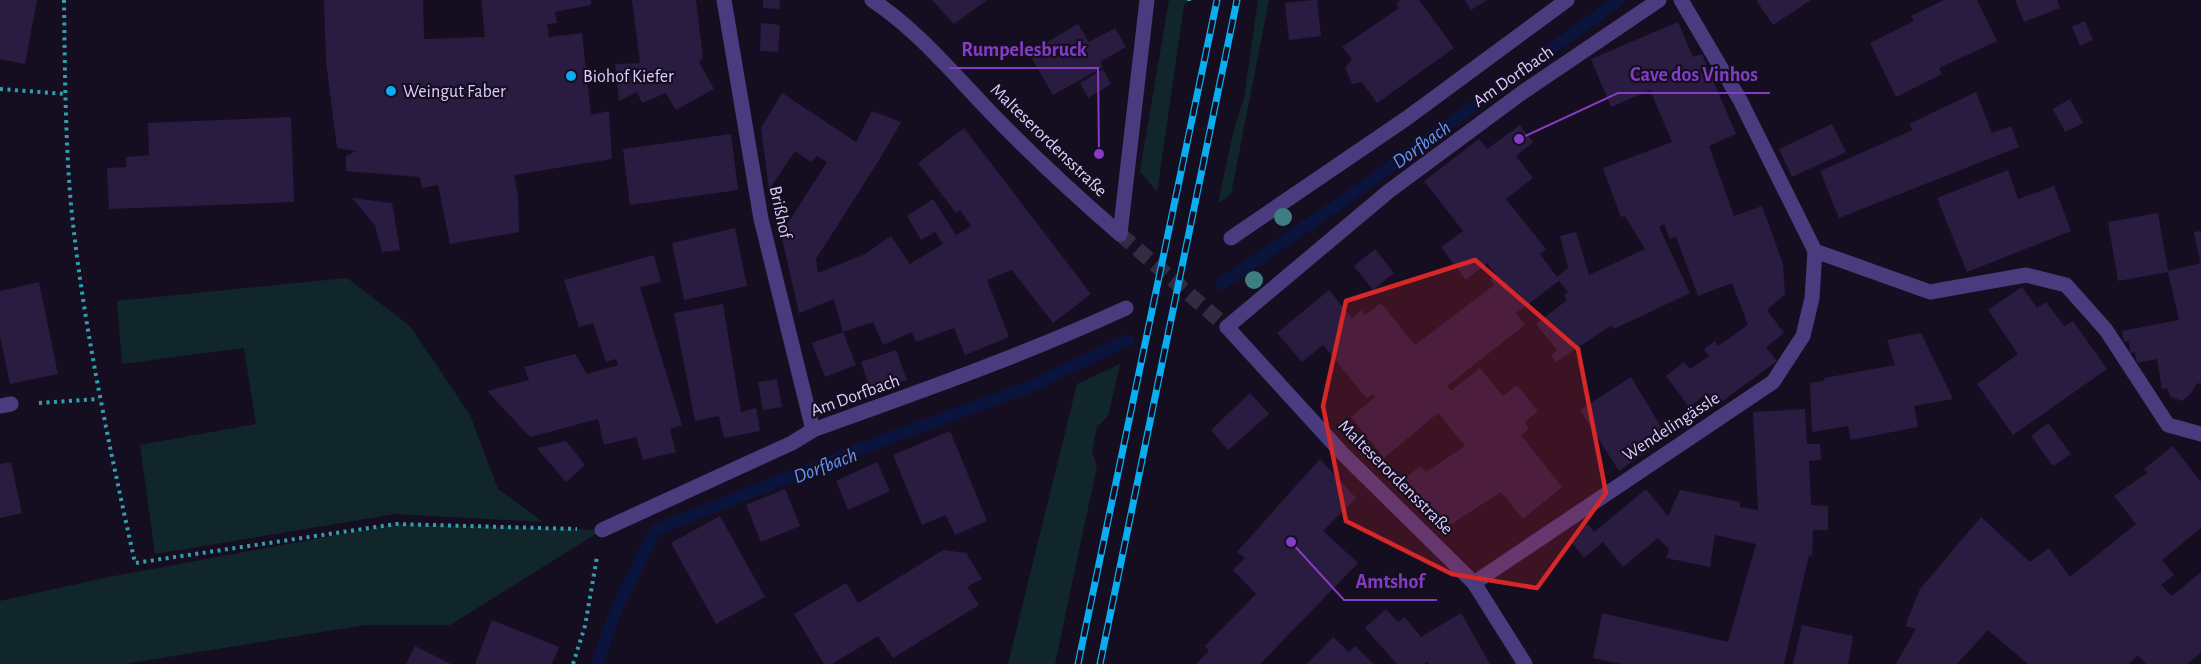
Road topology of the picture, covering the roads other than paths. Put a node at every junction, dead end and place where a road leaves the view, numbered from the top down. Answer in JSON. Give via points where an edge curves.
{"nodes":[{"id":1,"x":724,"y":0,"type":"edge"},
{"id":2,"x":872,"y":0,"type":"edge"},
{"id":3,"x":1147,"y":0,"type":"edge"},
{"id":4,"x":1567,"y":0,"type":"edge"},
{"id":5,"x":1659,"y":0,"type":"edge"},
{"id":6,"x":1681,"y":0,"type":"edge"},
{"id":7,"x":1231,"y":238,"type":"dead end"},
{"id":8,"x":1815,"y":251,"type":"junction"},
{"id":9,"x":1126,"y":308,"type":"dead end"},
{"id":10,"x":1227,"y":327,"type":"joint"},
{"id":11,"x":813,"y":430,"type":"junction"},
{"id":12,"x":2201,"y":434,"type":"edge"},
{"id":13,"x":602,"y":530,"type":"road end"},
{"id":14,"x":1474,"y":583,"type":"junction"},
{"id":15,"x":1526,"y":664,"type":"edge"}],
"edges":[{"from":1,"to":11,"type":"street","name":"Brißhof","via":[[761,219]]},
{"from":2,"to":3,"type":"street","name":"Malteserordensstraße","via":[[896,16],[1022,144],[1120,234]]},
{"from":4,"to":7,"type":"street","name":"Am Dorfbach","via":[[1407,118]]},
{"from":5,"to":10,"type":"street","name":"Am Dorfbach","via":[[1523,92],[1389,191]]},
{"from":6,"to":8,"type":"street","via":[[1740,100]]},
{"from":8,"to":12,"type":"street","via":[[1930,292],[2026,275],[2066,285],[2106,330],[2168,425]]},
{"from":8,"to":14,"type":"street","name":"Wendelingässle","via":[[1812,298],[1803,336],[1773,382]]},
{"from":9,"to":11,"type":"street","name":"Am Dorfbach","via":[[973,373]]},
{"from":10,"to":14,"type":"street","name":"Malteserordensstraße","via":[[1342,453]]},
{"from":11,"to":13,"type":"street","name":"Am Dorfbach"},
{"from":14,"to":15,"type":"street","name":"Malteserordensstraße"}]}
